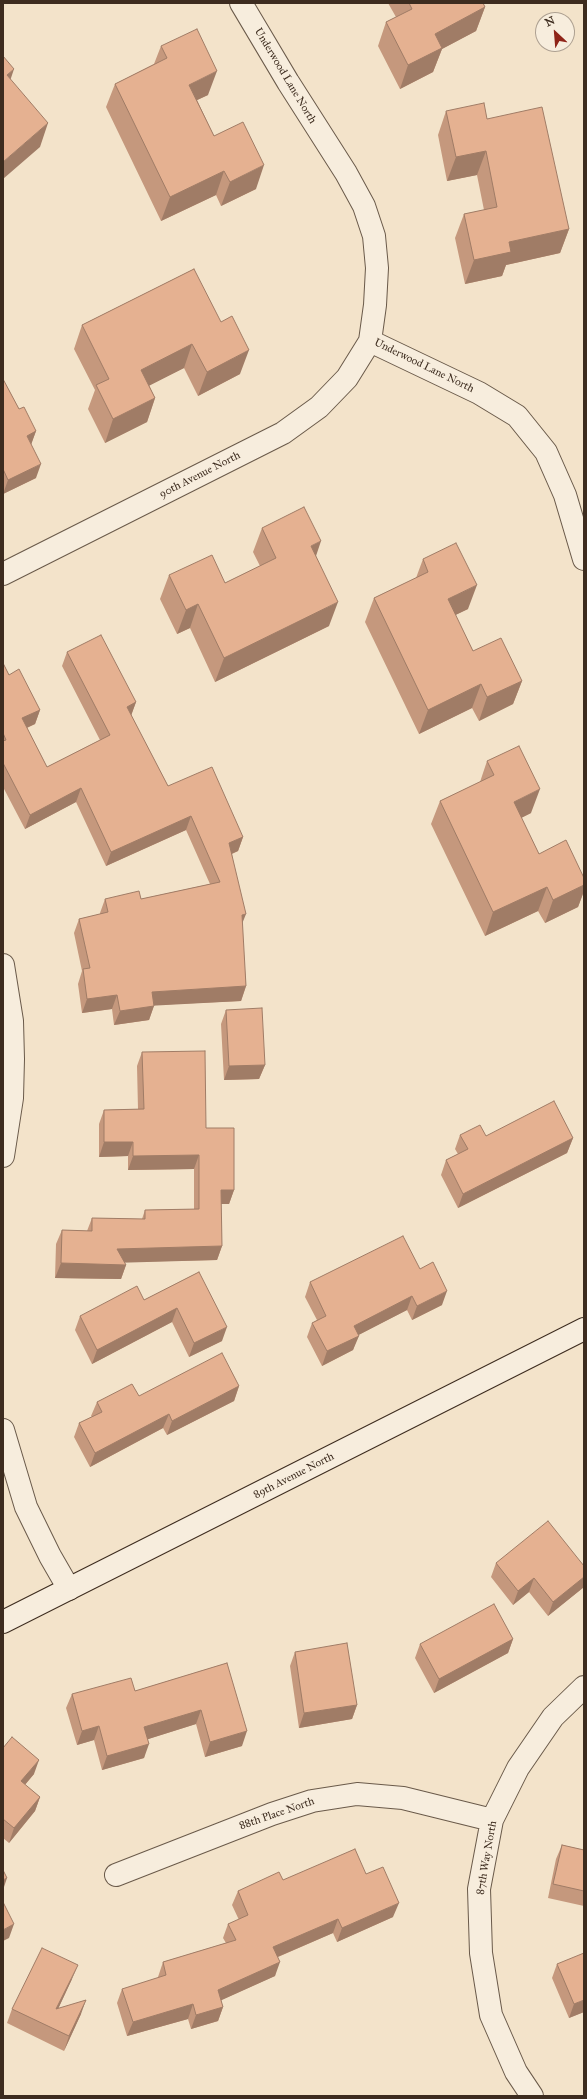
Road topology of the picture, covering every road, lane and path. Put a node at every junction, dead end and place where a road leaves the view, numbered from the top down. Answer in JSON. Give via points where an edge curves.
{"nodes":[{"id":1,"x":241,"y":3,"type":"edge"},
{"id":2,"x":370,"y":340,"type":"junction"},
{"id":3,"x":584,"y":558,"type":"edge"},
{"id":4,"x":3,"y":574,"type":"edge"},
{"id":5,"x":3,"y":965,"type":"edge"},
{"id":6,"x":3,"y":1156,"type":"edge"},
{"id":7,"x":584,"y":1329,"type":"edge"},
{"id":8,"x":3,"y":1430,"type":"edge"},
{"id":9,"x":69,"y":1589,"type":"junction"},
{"id":10,"x":3,"y":1622,"type":"edge"},
{"id":11,"x":584,"y":1687,"type":"edge"},
{"id":12,"x":492,"y":1820,"type":"junction"},
{"id":13,"x":116,"y":1875,"type":"dead end"},
{"id":14,"x":532,"y":2096,"type":"edge"}],
"edges":[{"from":1,"to":2,"type":"street","name":"Underwood Lane North","via":[[364,206],[374,236],[377,268]]},
{"from":2,"to":3,"type":"street","name":"Underwood Lane North","via":[[479,393],[518,416],[546,452],[565,494]]},
{"from":2,"to":4,"type":"street","name":"90th Avenue North","via":[[346,378],[318,407],[283,433]]},
{"from":5,"to":6,"type":"street","via":[[12,1021],[13,1059],[12,1098]]},
{"from":7,"to":9,"type":"street","name":"89th Avenue North"},
{"from":8,"to":9,"type":"street","via":[[26,1507]]},
{"from":9,"to":10,"type":"street","name":"89th Avenue North"},
{"from":11,"to":12,"type":"street","name":"87th Way North","via":[[553,1717],[518,1768]]},
{"from":12,"to":13,"type":"street","name":"88th Place North","via":[[403,1798],[357,1794],[312,1800]]},
{"from":12,"to":14,"type":"street","name":"87th Way North","via":[[479,1889],[481,1954],[492,2015],[516,2072]]}]}
